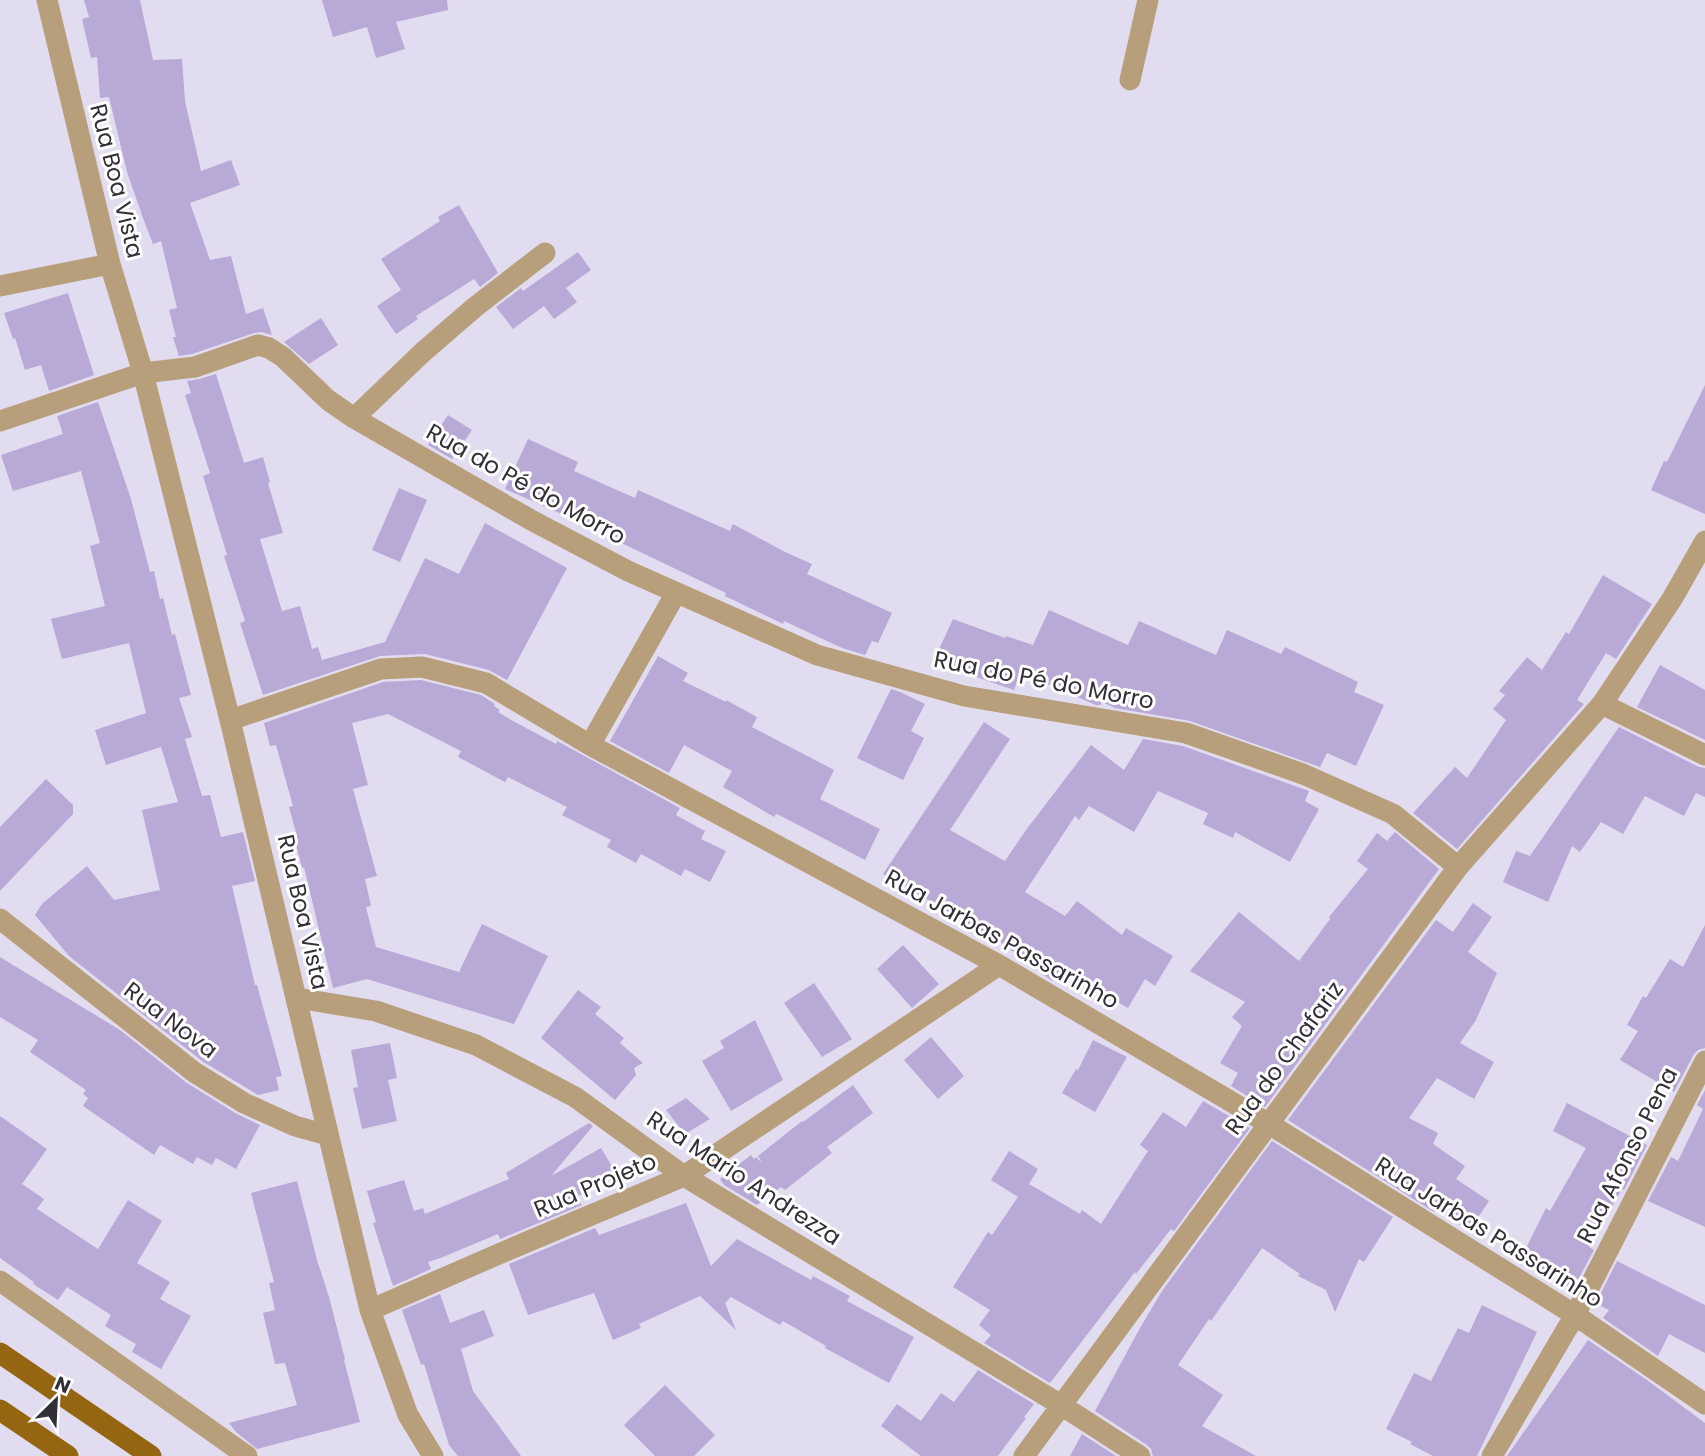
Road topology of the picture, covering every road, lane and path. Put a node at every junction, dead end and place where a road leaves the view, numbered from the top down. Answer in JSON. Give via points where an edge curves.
{"nodes":[{"id":1,"x":47,"y":0,"type":"edge"},
{"id":2,"x":1148,"y":0,"type":"edge"},
{"id":3,"x":1130,"y":80,"type":"dead end"},
{"id":4,"x":545,"y":253,"type":"dead end"},
{"id":5,"x":110,"y":264,"type":"junction"},
{"id":6,"x":0,"y":286,"type":"edge"},
{"id":7,"x":143,"y":373,"type":"junction"},
{"id":8,"x":354,"y":418,"type":"junction"},
{"id":9,"x":0,"y":421,"type":"edge"},
{"id":10,"x":1705,"y":541,"type":"edge"},
{"id":11,"x":676,"y":593,"type":"junction"},
{"id":12,"x":1602,"y":704,"type":"junction"},
{"id":13,"x":230,"y":720,"type":"junction"},
{"id":14,"x":590,"y":745,"type":"junction"},
{"id":15,"x":1705,"y":755,"type":"edge"},
{"id":16,"x":1458,"y":867,"type":"junction"},
{"id":17,"x":0,"y":919,"type":"edge"},
{"id":18,"x":999,"y":964,"type":"junction"},
{"id":19,"x":297,"y":998,"type":"junction"},
{"id":20,"x":1705,"y":1061,"type":"edge"},
{"id":21,"x":1269,"y":1124,"type":"junction"},
{"id":22,"x":327,"y":1135,"type":"junction"},
{"id":23,"x":684,"y":1176,"type":"junction"},
{"id":24,"x":0,"y":1281,"type":"edge"},
{"id":25,"x":370,"y":1310,"type":"junction"},
{"id":26,"x":1574,"y":1315,"type":"junction"},
{"id":27,"x":0,"y":1353,"type":"edge"},
{"id":28,"x":1061,"y":1405,"type":"junction"},
{"id":29,"x":1705,"y":1405,"type":"edge"},
{"id":30,"x":0,"y":1410,"type":"edge"},
{"id":31,"x":68,"y":1456,"type":"edge"},
{"id":32,"x":151,"y":1456,"type":"edge"},
{"id":33,"x":247,"y":1456,"type":"edge"},
{"id":34,"x":433,"y":1456,"type":"edge"},
{"id":35,"x":1024,"y":1456,"type":"edge"},
{"id":36,"x":1140,"y":1456,"type":"edge"},
{"id":37,"x":1492,"y":1456,"type":"edge"}],
"edges":[{"from":1,"to":5,"type":"street","name":"Rua Boa Vista"},
{"from":2,"to":3,"type":"street"},
{"from":4,"to":8,"type":"street","via":[[475,307]]},
{"from":5,"to":6,"type":"street"},
{"from":5,"to":7,"type":"street","name":"Rua Boa Vista"},
{"from":7,"to":8,"type":"street","name":"Rua do Pé do Morro","via":[[195,367],[258,345],[283,357]]},
{"from":7,"to":9,"type":"street"},
{"from":7,"to":13,"type":"street","name":"Rua Boa Vista"},
{"from":8,"to":11,"type":"street","name":"Rua do Pé do Morro","via":[[531,520]]},
{"from":10,"to":12,"type":"street","name":"Rua do Chafariz"},
{"from":11,"to":14,"type":"street"},
{"from":11,"to":16,"type":"street","name":"Rua do Pé do Morro","via":[[817,655],[964,696],[1186,733],[1290,769],[1392,814]]},
{"from":12,"to":15,"type":"street"},
{"from":12,"to":16,"type":"street","name":"Rua do Chafariz"},
{"from":13,"to":14,"type":"street","name":"Rua Jarbas Passarinho","via":[[381,669],[422,667],[486,683]]},
{"from":13,"to":19,"type":"street","name":"Rua Boa Vista"},
{"from":14,"to":18,"type":"street","name":"Rua Jarbas Passarinho"},
{"from":16,"to":21,"type":"street","name":"Rua do Chafariz"},
{"from":17,"to":22,"type":"street","name":"Rua Nova","via":[[194,1072],[244,1103]]},
{"from":18,"to":21,"type":"street","name":"Rua Jarbas Passarinho"},
{"from":18,"to":23,"type":"street","name":"Rua Projeto"},
{"from":19,"to":22,"type":"street","name":"Rua Boa Vista"},
{"from":19,"to":23,"type":"street","name":"Rua Mario Andrezza","via":[[376,1011],[475,1045],[575,1097]]},
{"from":20,"to":26,"type":"street","name":"Rua Afonso Pena"},
{"from":21,"to":26,"type":"street","name":"Rua Jarbas Passarinho"},
{"from":21,"to":28,"type":"street","name":"Rua do Chafariz"},
{"from":22,"to":25,"type":"street","name":"Rua Boa Vista"},
{"from":23,"to":25,"type":"street","name":"Rua Projeto"},
{"from":23,"to":28,"type":"street","name":"Rua Mario Andrezza"},
{"from":24,"to":33,"type":"street"},
{"from":25,"to":34,"type":"street","name":"Rua Boa Vista","via":[[408,1415]]},
{"from":26,"to":29,"type":"street","name":"Rua Jarbas Passarinho"},
{"from":26,"to":37,"type":"street","name":"Rua Afonso Pena"},
{"from":27,"to":32,"type":"main road"},
{"from":28,"to":35,"type":"street","name":"Rua do Chafariz"},
{"from":28,"to":36,"type":"street","name":"Rua Mario Andrezza"},
{"from":30,"to":31,"type":"main road"}]}
